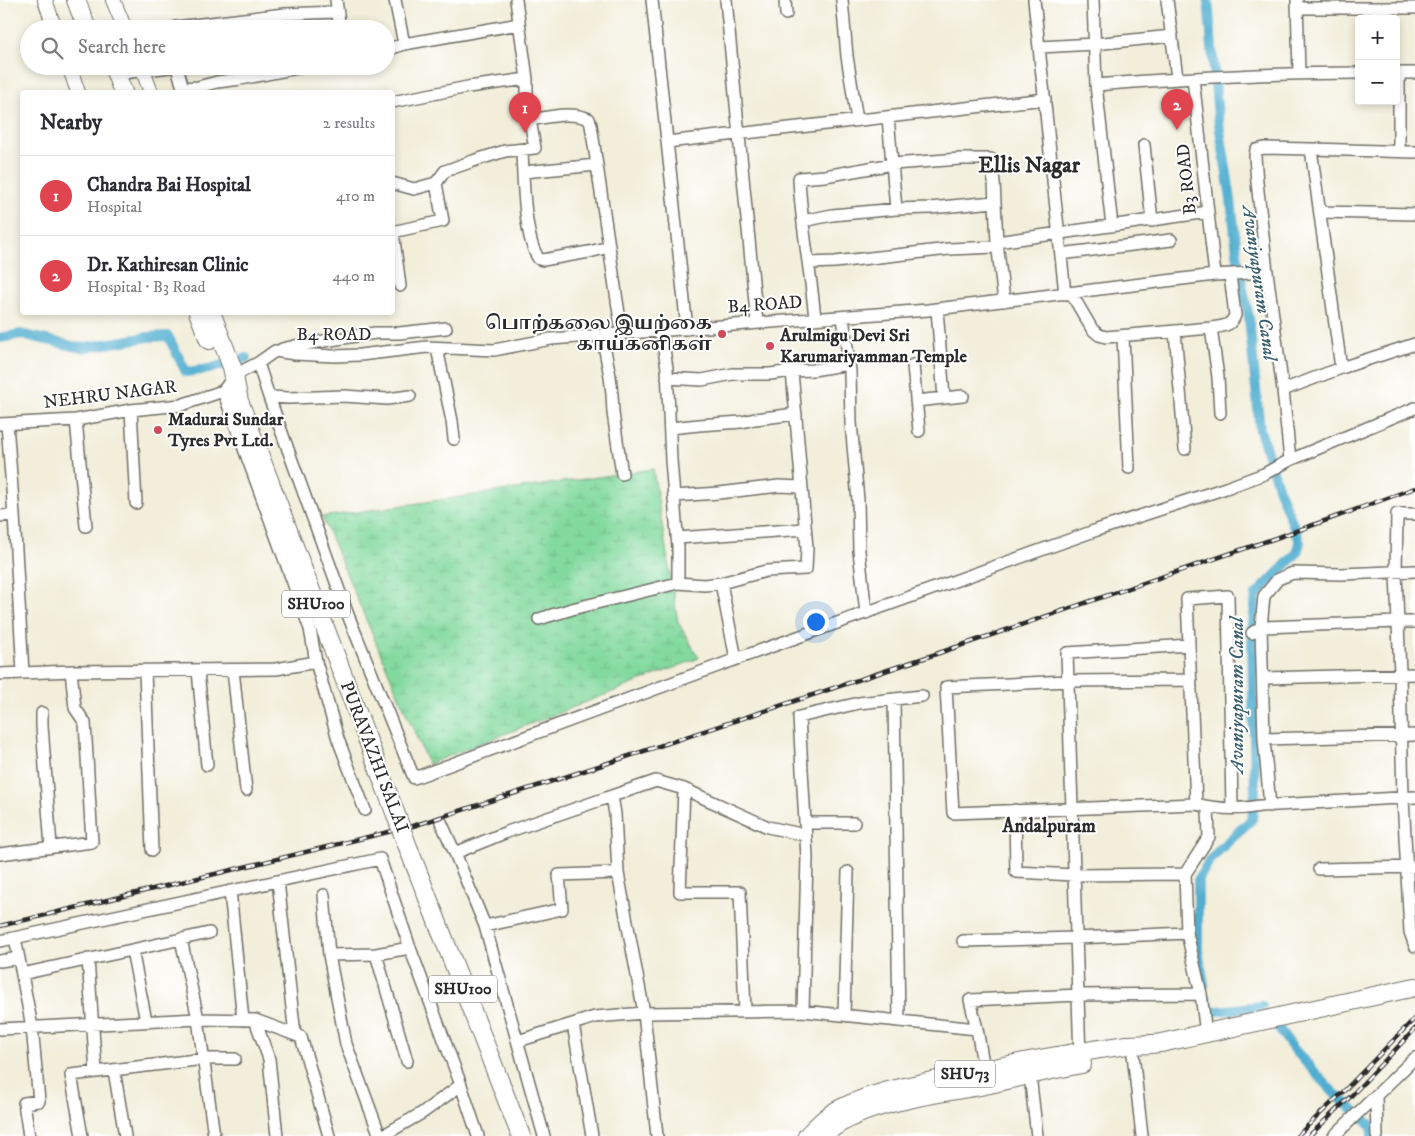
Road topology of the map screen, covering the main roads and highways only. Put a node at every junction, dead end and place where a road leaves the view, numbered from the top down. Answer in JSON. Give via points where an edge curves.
{"nodes":[{"id":1,"x":76,"y":0,"type":"edge"},
{"id":2,"x":89,"y":0,"type":"edge"},
{"id":3,"x":84,"y":20,"type":"edge"},
{"id":4,"x":97,"y":20,"type":"edge"},
{"id":5,"x":110,"y":75,"type":"edge"},
{"id":6,"x":113,"y":75,"type":"edge"},
{"id":7,"x":111,"y":90,"type":"edge"},
{"id":8,"x":122,"y":90,"type":"edge"},
{"id":9,"x":200,"y":315,"type":"edge"},
{"id":10,"x":212,"y":315,"type":"edge"},
{"id":11,"x":228,"y":365,"type":"junction"},
{"id":12,"x":1415,"y":987,"type":"edge"},
{"id":13,"x":1080,"y":1058,"type":"junction"},
{"id":14,"x":985,"y":1077,"type":"junction"},
{"id":15,"x":521,"y":1136,"type":"edge"},
{"id":16,"x":807,"y":1136,"type":"edge"},
{"id":17,"x":823,"y":1136,"type":"edge"}],
"edges":[{"from":1,"to":3,"type":"main road"},
{"from":2,"to":4,"type":"main road"},
{"from":5,"to":7,"type":"main road"},
{"from":6,"to":8,"type":"main road"},
{"from":9,"to":11,"type":"main road","name":"PURAVAZHI SALAI","number":"SHU100"},
{"from":10,"to":11,"type":"main road","name":"PURAVAZHI SALAI","number":"SHU100"},
{"from":11,"to":15,"type":"main road","name":"PURAVAZHI SALAI","number":"SHU100","bridge":true,"via":[[406,842]]},
{"from":12,"to":13,"type":"main road","number":"SHU73","via":[[1130,1050]]},
{"from":13,"to":14,"type":"main road","number":"SHU73"},
{"from":13,"to":14,"type":"main road","number":"SHU73","via":[[1030,1075]]},
{"from":14,"to":16,"type":"main road","number":"SHU73","via":[[901,1088],[858,1101],[822,1120]]},
{"from":14,"to":17,"type":"main road","number":"SHU73","via":[[859,1113]]}]}
